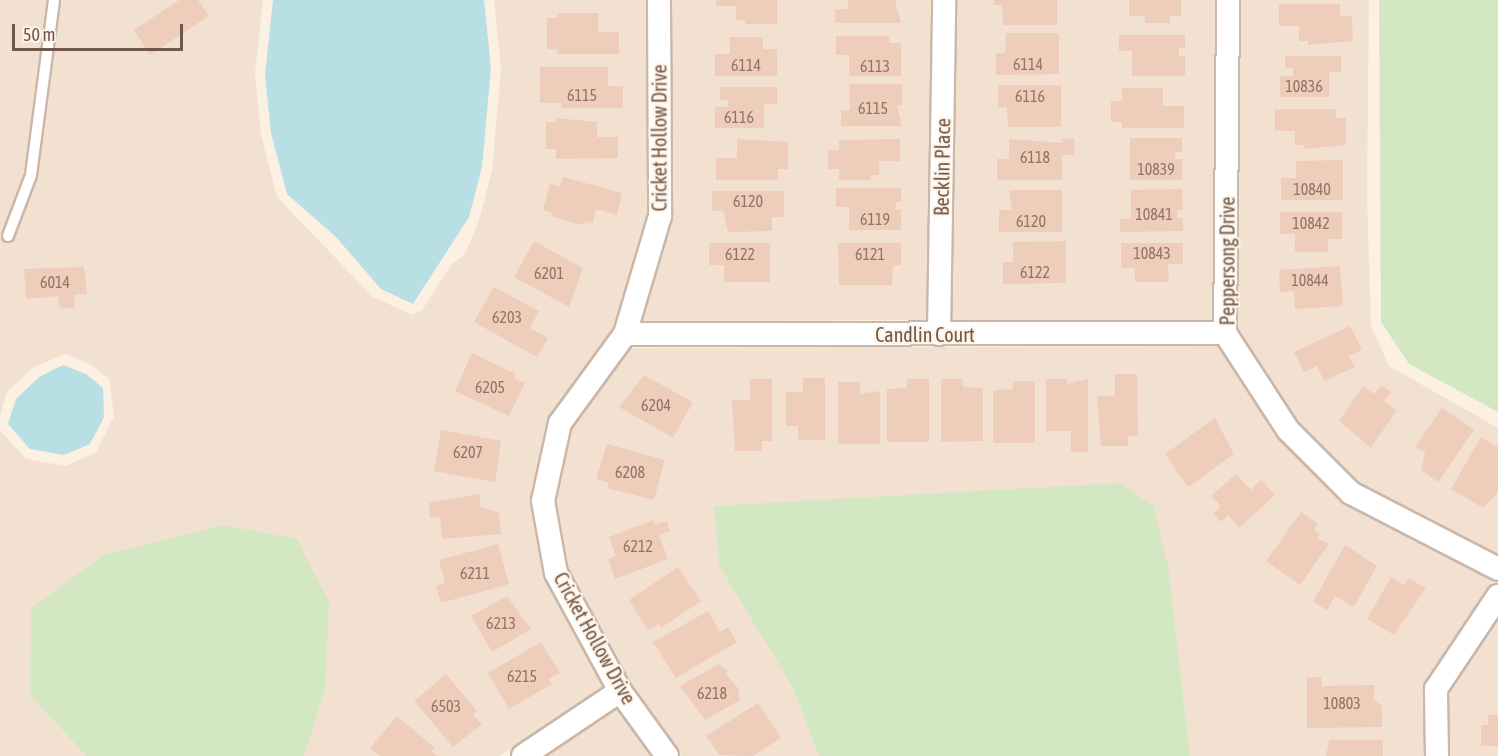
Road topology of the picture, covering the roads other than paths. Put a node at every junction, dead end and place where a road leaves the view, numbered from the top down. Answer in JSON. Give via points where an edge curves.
{"nodes":[{"id":1,"x":54,"y":0,"type":"edge"},
{"id":2,"x":659,"y":0,"type":"edge"},
{"id":3,"x":944,"y":0,"type":"edge"},
{"id":4,"x":1228,"y":0,"type":"edge"},
{"id":5,"x":8,"y":236,"type":"dead end"},
{"id":6,"x":1225,"y":333,"type":"junction"},
{"id":7,"x":626,"y":334,"type":"junction"},
{"id":8,"x":939,"y":334,"type":"junction"},
{"id":9,"x":1498,"y":569,"type":"edge"},
{"id":10,"x":1498,"y":596,"type":"edge"},
{"id":11,"x":620,"y":691,"type":"junction"},
{"id":12,"x":523,"y":756,"type":"edge"},
{"id":13,"x":667,"y":756,"type":"edge"},
{"id":14,"x":1437,"y":756,"type":"edge"}],
"edges":[{"from":1,"to":5,"type":"lane","via":[[31,175]]},
{"from":2,"to":7,"type":"street","name":"Cricket Hollow Drive","via":[[660,216]]},
{"from":3,"to":8,"type":"street","name":"Becklin Place"},
{"from":4,"to":6,"type":"street","name":"Peppersong Drive"},
{"from":6,"to":8,"type":"street","name":"Candlin Court"},
{"from":6,"to":9,"type":"street","name":"Peppersong Drive","via":[[1288,430],[1351,493]]},
{"from":7,"to":8,"type":"street","name":"Candlin Court"},
{"from":7,"to":11,"type":"street","name":"Cricket Hollow Drive","via":[[560,423],[543,501],[556,573]]},
{"from":10,"to":14,"type":"street","via":[[1436,689]]},
{"from":11,"to":12,"type":"street"},
{"from":11,"to":13,"type":"street","name":"Cricket Hollow Drive"}]}
